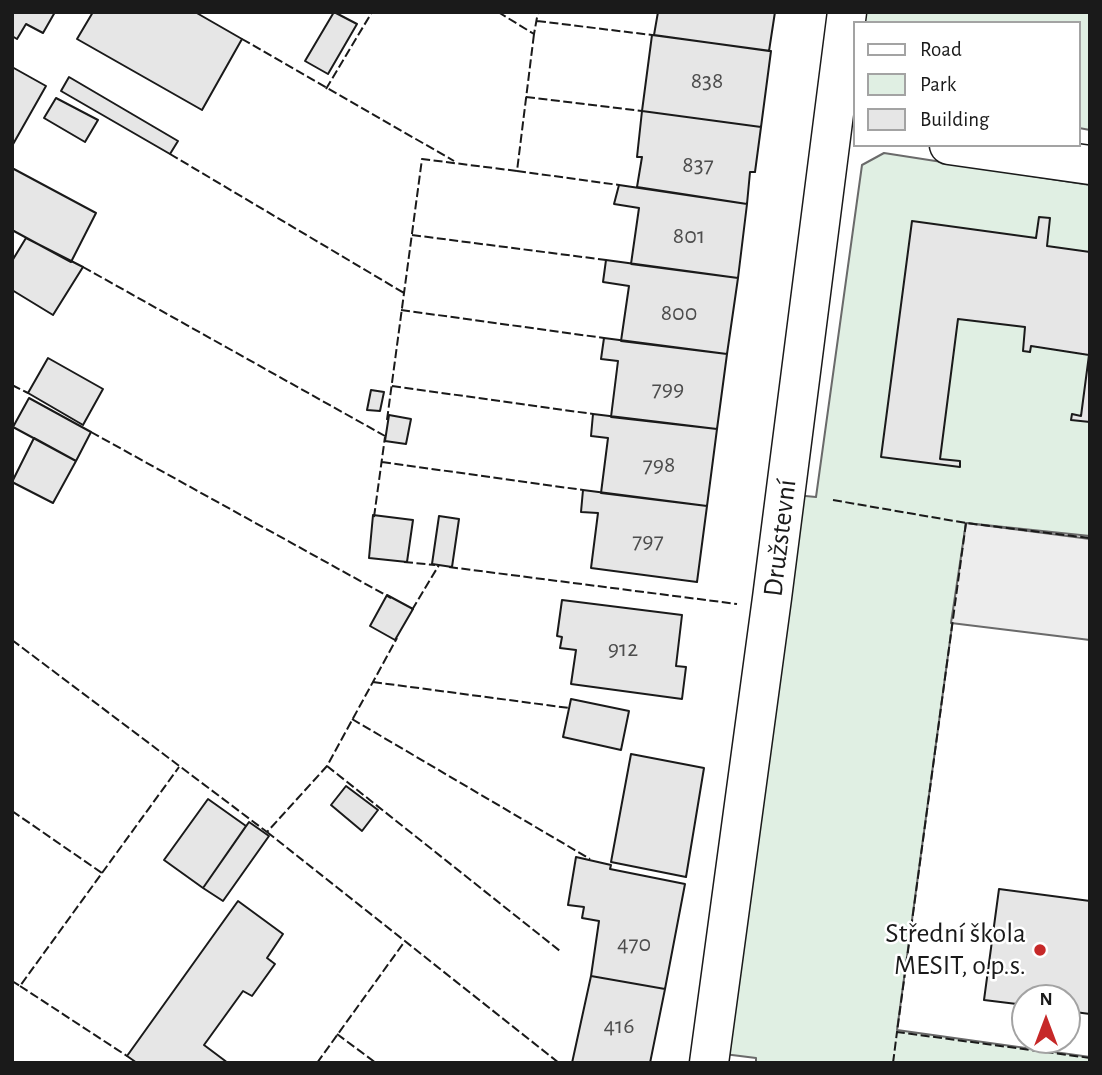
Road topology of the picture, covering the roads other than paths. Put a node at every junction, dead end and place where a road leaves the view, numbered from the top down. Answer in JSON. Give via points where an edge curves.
{"nodes":[{"id":1,"x":847,"y":12,"type":"edge"},
{"id":2,"x":843,"y":131,"type":"edge"},
{"id":3,"x":963,"y":147,"type":"edge"},
{"id":4,"x":1090,"y":165,"type":"edge"},
{"id":5,"x":709,"y":1063,"type":"edge"}],
"edges":[{"from":1,"to":2,"type":"street","name":"Družstevní"},
{"from":2,"to":5,"type":"street","name":"Družstevní","via":[[772,598]]},
{"from":3,"to":4,"type":"street"}]}
